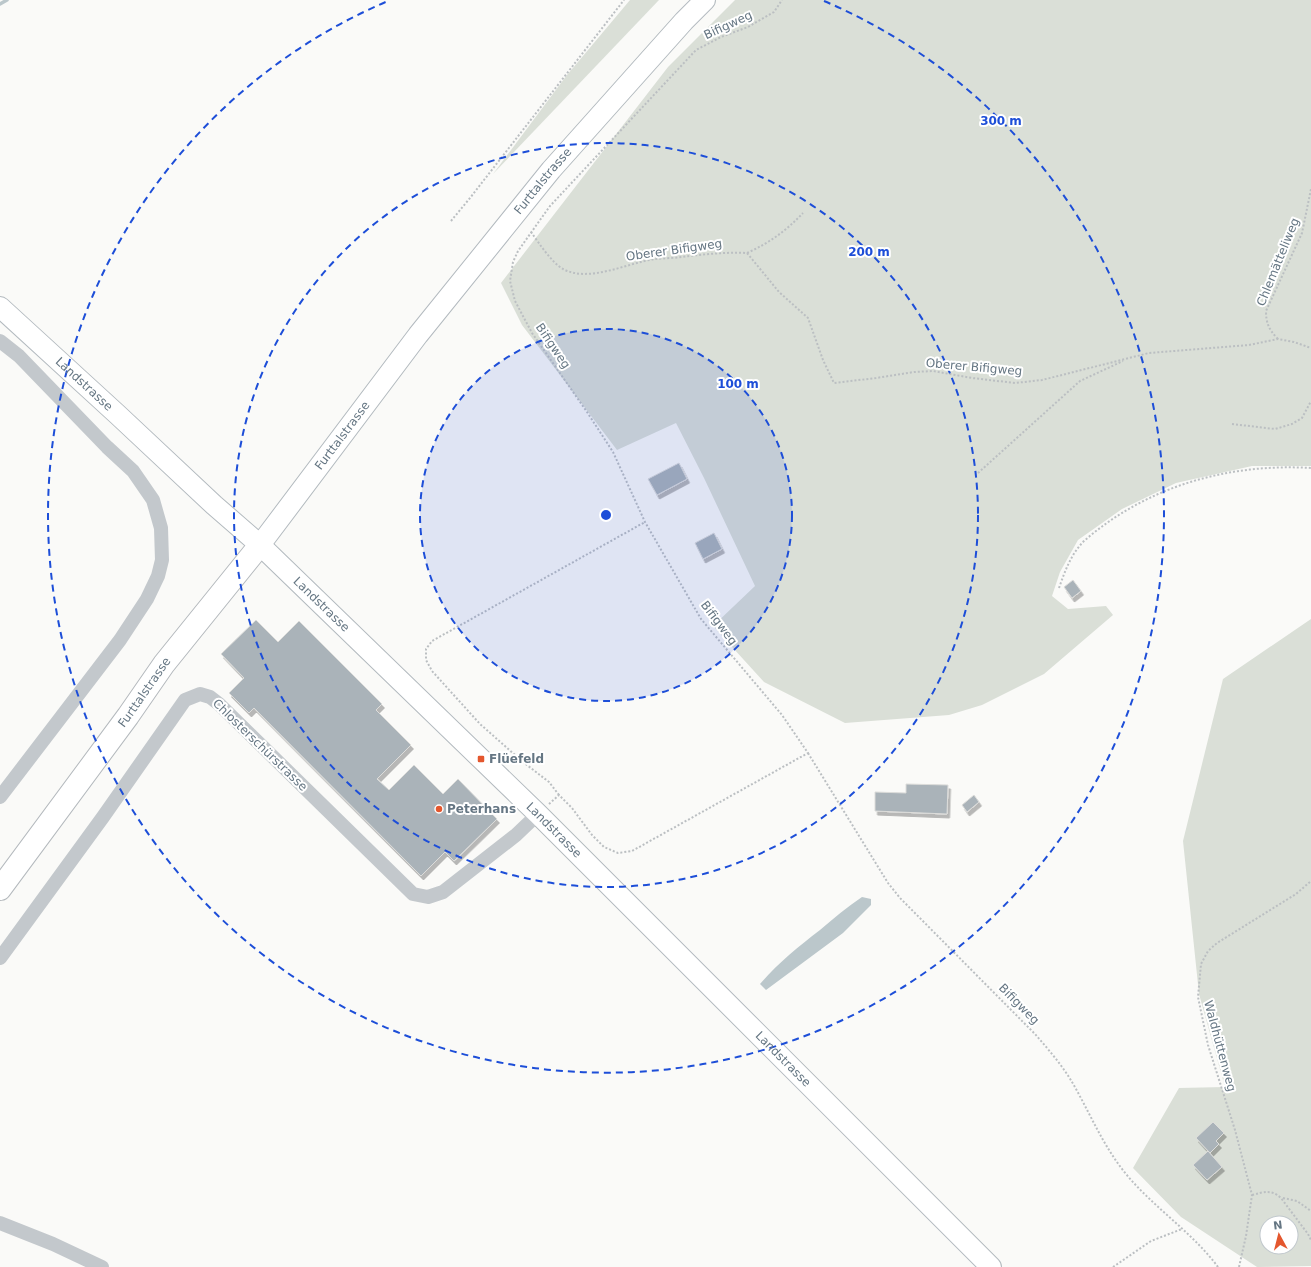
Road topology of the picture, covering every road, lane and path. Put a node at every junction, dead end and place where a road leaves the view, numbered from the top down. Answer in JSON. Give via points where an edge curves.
{"nodes":[{"id":1,"x":624,"y":0,"type":"edge"},
{"id":2,"x":706,"y":0,"type":"edge"},
{"id":3,"x":782,"y":0,"type":"edge"},
{"id":4,"x":1311,"y":189,"type":"edge"},
{"id":5,"x":803,"y":213,"type":"dead end"},
{"id":6,"x":451,"y":221,"type":"dead end"},
{"id":7,"x":531,"y":232,"type":"junction"},
{"id":8,"x":747,"y":253,"type":"junction"},
{"id":9,"x":0,"y":307,"type":"edge"},
{"id":10,"x":1278,"y":339,"type":"junction"},
{"id":11,"x":0,"y":341,"type":"edge"},
{"id":12,"x":1311,"y":348,"type":"edge"},
{"id":13,"x":1127,"y":358,"type":"junction"},
{"id":14,"x":1311,"y":402,"type":"edge"},
{"id":15,"x":1232,"y":424,"type":"dead end"},
{"id":16,"x":1311,"y":468,"type":"edge"},
{"id":17,"x":978,"y":473,"type":"dead end"},
{"id":18,"x":645,"y":522,"type":"junction"},
{"id":19,"x":260,"y":545,"type":"junction"},
{"id":20,"x":1059,"y":588,"type":"dead end"},
{"id":21,"x":808,"y":753,"type":"junction"},
{"id":22,"x":559,"y":795,"type":"junction"},
{"id":23,"x":0,"y":797,"type":"edge"},
{"id":24,"x":538,"y":814,"type":"junction"},
{"id":25,"x":1311,"y":881,"type":"edge"},
{"id":26,"x":0,"y":889,"type":"edge"},
{"id":27,"x":0,"y":958,"type":"edge"},
{"id":28,"x":1252,"y":1195,"type":"junction"},
{"id":29,"x":1281,"y":1198,"type":"junction"},
{"id":30,"x":1311,"y":1211,"type":"edge"},
{"id":31,"x":0,"y":1223,"type":"edge"},
{"id":32,"x":1182,"y":1229,"type":"junction"},
{"id":33,"x":1311,"y":1240,"type":"edge"},
{"id":34,"x":102,"y":1267,"type":"edge"},
{"id":35,"x":991,"y":1267,"type":"edge"},
{"id":36,"x":1113,"y":1267,"type":"edge"},
{"id":37,"x":1218,"y":1267,"type":"edge"},
{"id":38,"x":1239,"y":1267,"type":"edge"}],
"edges":[{"from":1,"to":6,"type":"path"},
{"from":2,"to":19,"type":"main road","name":"Furttalstrasse","via":[[684,21],[550,170],[418,336]]},
{"from":3,"to":7,"type":"path","name":"Bifigweg","via":[[774,12],[696,50],[550,206]]},
{"from":4,"to":10,"type":"path","name":"Chlemätteliweg","via":[[1302,233],[1266,311],[1267,324]]},
{"from":5,"to":8,"type":"path","via":[[778,236]]},
{"from":7,"to":8,"type":"path","name":"Oberer Bifigweg","via":[[556,263],[567,271],[591,275],[655,260],[718,253]]},
{"from":7,"to":18,"type":"path","name":"Bifigweg","via":[[518,251],[511,269],[510,281],[515,301],[532,333],[613,452]]},
{"from":8,"to":13,"type":"path","name":"Oberer Bifigweg","via":[[779,292],[808,318],[834,383],[933,371],[1015,383],[1042,380]]},
{"from":9,"to":19,"type":"main road","name":"Landstrasse"},
{"from":10,"to":12,"type":"path","name":"Oberer Bifigweg"},
{"from":10,"to":13,"type":"path","name":"Oberer Bifigweg","via":[[1249,345],[1150,352]]},
{"from":11,"to":23,"type":"street","via":[[19,356],[133,471],[153,500],[161,528],[162,560],[158,576],[147,599],[120,640]]},
{"from":13,"to":17,"type":"path","via":[[1080,381]]},
{"from":14,"to":15,"type":"path","via":[[1302,418],[1275,429]]},
{"from":16,"to":20,"type":"path","via":[[1236,471],[1160,492],[1122,512],[1084,541],[1071,558]]},
{"from":18,"to":21,"type":"path","name":"Bifigweg","via":[[701,619],[782,715]]},
{"from":18,"to":22,"type":"path","via":[[432,641],[426,649],[426,660],[432,671],[480,724],[522,762],[549,782]]},
{"from":19,"to":24,"type":"main road","name":"Landstrasse"},
{"from":19,"to":26,"type":"highway","name":"Furttalstrasse","via":[[164,664]]},
{"from":21,"to":22,"type":"path","via":[[632,851],[618,853],[604,847]]},
{"from":21,"to":32,"type":"path","name":"Bifigweg","via":[[888,883],[1050,1050],[1072,1081],[1113,1156],[1126,1174]]},
{"from":22,"to":24,"type":"path"},
{"from":24,"to":27,"type":"street","name":"Chlosterschürstrasse","via":[[516,835],[443,892],[428,897],[413,894],[219,704],[210,697],[200,694],[185,700]]},
{"from":24,"to":35,"type":"main road","name":"Landstrasse"},
{"from":25,"to":28,"type":"path","name":"Waldhüttenweg","via":[[1296,894],[1217,943],[1208,951],[1201,964],[1198,997],[1202,1019]]},
{"from":28,"to":29,"type":"path","via":[[1267,1192],[1276,1193]]},
{"from":28,"to":38,"type":"path","name":"Waldhüttenweg"},
{"from":29,"to":30,"type":"path","via":[[1297,1201]]},
{"from":29,"to":33,"type":"path"},
{"from":31,"to":34,"type":"street"},
{"from":32,"to":36,"type":"path","via":[[1151,1241]]},
{"from":32,"to":37,"type":"path","name":"Bifigweg"}]}
